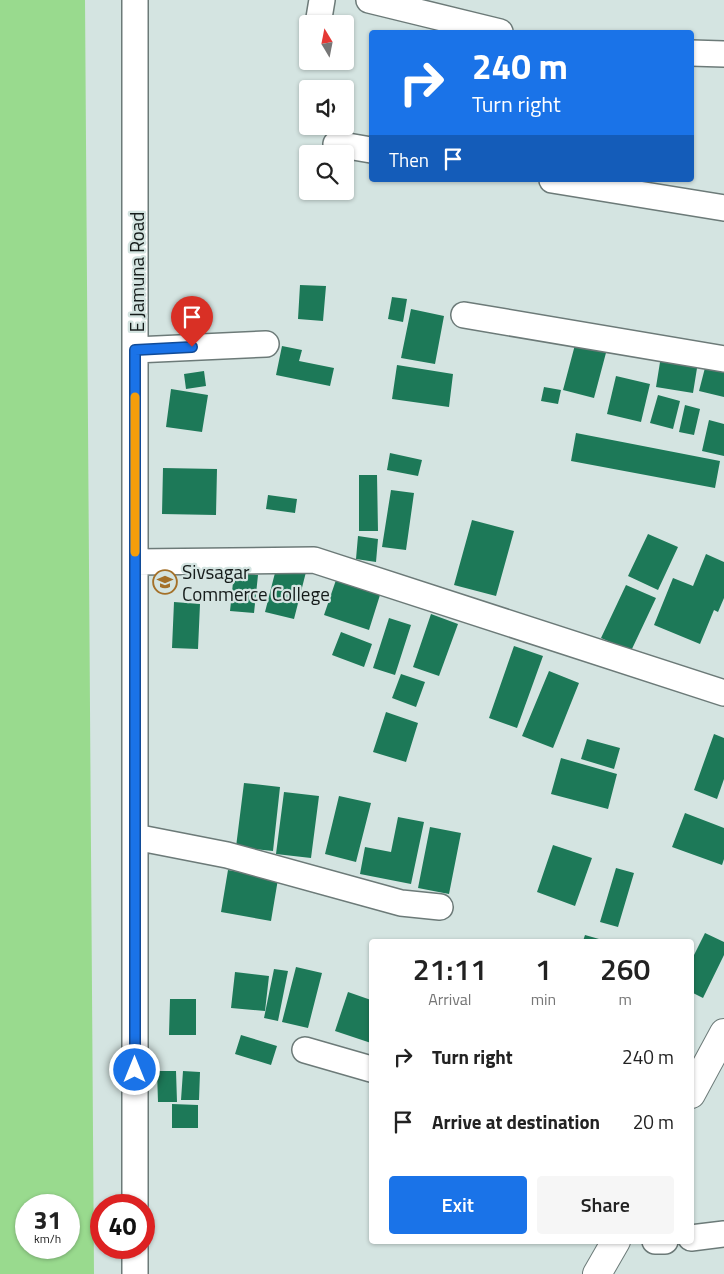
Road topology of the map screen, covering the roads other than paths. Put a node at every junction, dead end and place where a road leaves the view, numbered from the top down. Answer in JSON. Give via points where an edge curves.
{"nodes":[{"id":1,"x":135,"y":0,"type":"edge"},
{"id":2,"x":322,"y":0,"type":"edge"},
{"id":3,"x":369,"y":0,"type":"edge"},
{"id":4,"x":320,"y":15,"type":"edge"},
{"id":5,"x":492,"y":30,"type":"edge"},
{"id":6,"x":694,"y":53,"type":"edge"},
{"id":7,"x":724,"y":54,"type":"edge"},
{"id":8,"x":336,"y":144,"type":"dead end"},
{"id":9,"x":369,"y":150,"type":"edge"},
{"id":10,"x":564,"y":182,"type":"edge"},
{"id":11,"x":724,"y":208,"type":"edge"},
{"id":12,"x":464,"y":315,"type":"dead end"},
{"id":13,"x":266,"y":344,"type":"dead end"},
{"id":14,"x":135,"y":350,"type":"junction"},
{"id":15,"x":724,"y":359,"type":"edge"},
{"id":16,"x":135,"y":562,"type":"junction"},
{"id":17,"x":724,"y":693,"type":"edge"},
{"id":18,"x":134,"y":837,"type":"junction"},
{"id":19,"x":440,"y":907,"type":"dead end"},
{"id":20,"x":724,"y":1033,"type":"edge"},
{"id":21,"x":305,"y":1050,"type":"dead end"},
{"id":22,"x":369,"y":1068,"type":"edge"},
{"id":23,"x":694,"y":1088,"type":"edge"},
{"id":24,"x":135,"y":1194,"type":"edge"},
{"id":25,"x":724,"y":1234,"type":"edge"},
{"id":26,"x":694,"y":1238,"type":"edge"},
{"id":27,"x":614,"y":1244,"type":"edge"},
{"id":28,"x":135,"y":1259,"type":"edge"},
{"id":29,"x":135,"y":1274,"type":"edge"},
{"id":30,"x":597,"y":1274,"type":"edge"}],
"edges":[{"from":1,"to":14,"type":"street","name":"E Jamuna Road"},
{"from":2,"to":4,"type":"street"},
{"from":3,"to":5,"type":"street"},
{"from":6,"to":7,"type":"street"},
{"from":8,"to":9,"type":"street"},
{"from":10,"to":11,"type":"street"},
{"from":12,"to":15,"type":"street"},
{"from":13,"to":14,"type":"street"},
{"from":14,"to":16,"type":"street","name":"E Jamuna Road"},
{"from":16,"to":17,"type":"street","via":[[314,560]]},
{"from":16,"to":18,"type":"street","name":"E Jamuna Road"},
{"from":18,"to":19,"type":"street","via":[[227,855],[400,903]]},
{"from":18,"to":24,"type":"street","name":"E Jamuna Road"},
{"from":20,"to":23,"type":"highway"},
{"from":21,"to":22,"type":"street"},
{"from":25,"to":26,"type":"street"},
{"from":27,"to":30,"type":"highway"},
{"from":28,"to":29,"type":"street"}]}
